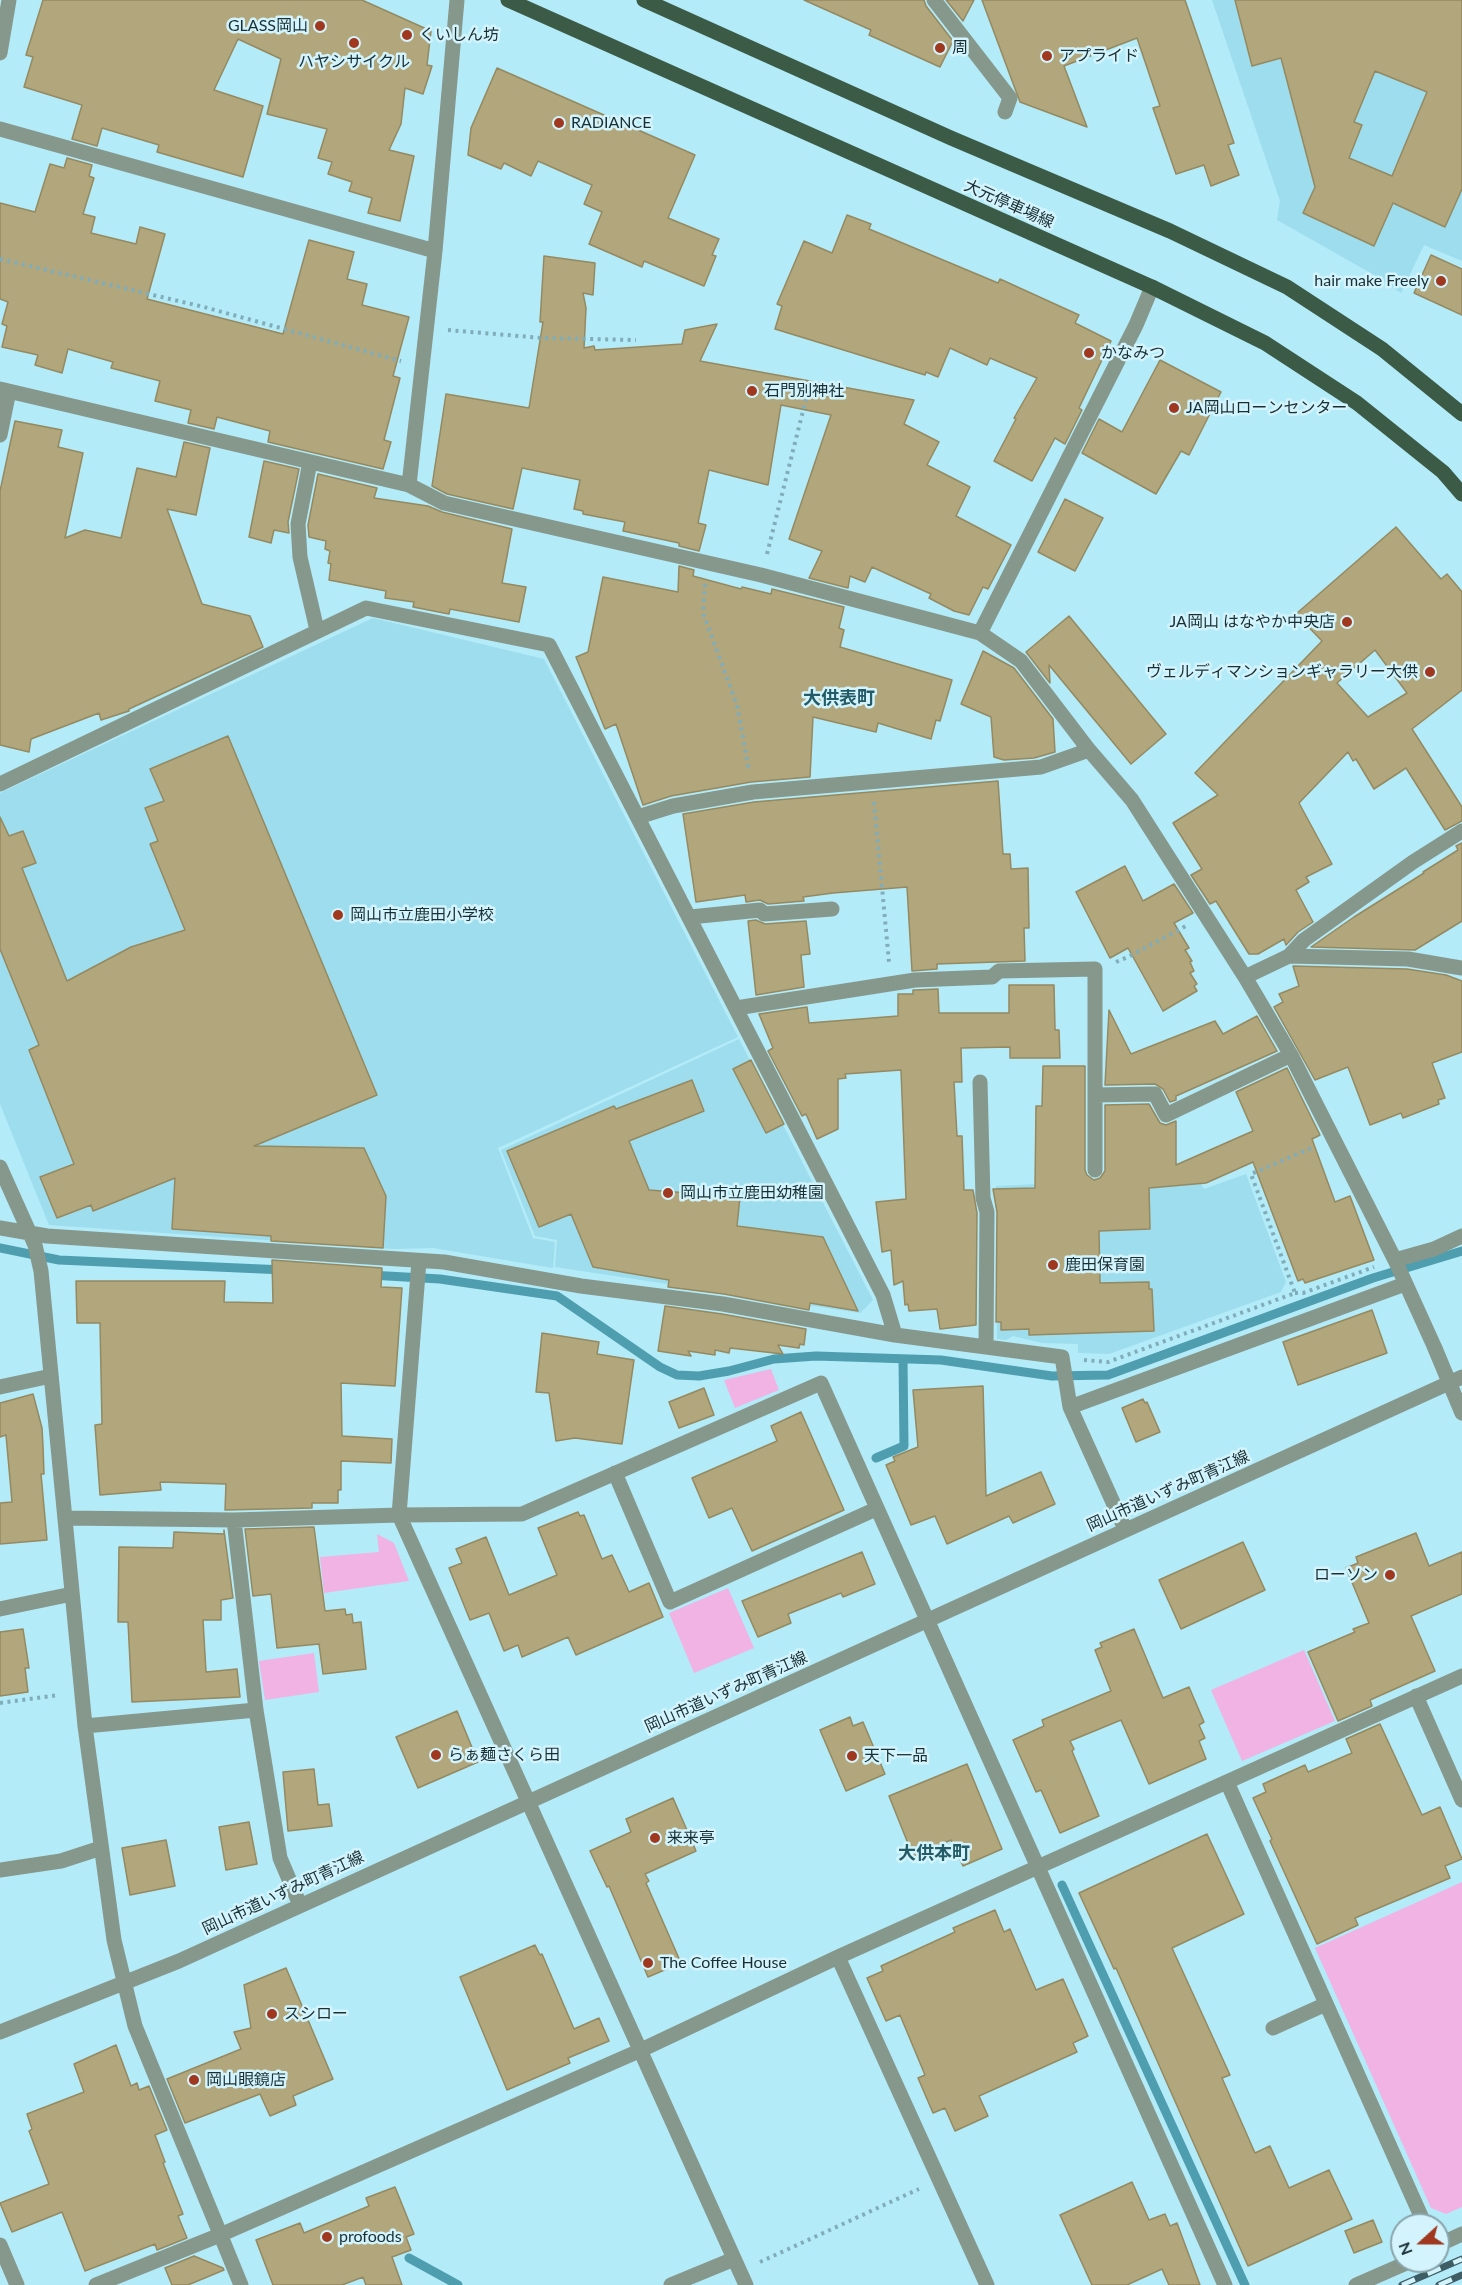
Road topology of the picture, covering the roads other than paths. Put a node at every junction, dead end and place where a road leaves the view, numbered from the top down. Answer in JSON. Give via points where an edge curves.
{"nodes":[{"id":1,"x":9,"y":0,"type":"edge"},
{"id":2,"x":457,"y":0,"type":"edge"},
{"id":3,"x":508,"y":0,"type":"edge"},
{"id":4,"x":934,"y":0,"type":"edge"},
{"id":5,"x":653,"y":2,"type":"edge"},
{"id":6,"x":0,"y":53,"type":"edge"},
{"id":7,"x":1005,"y":112,"type":"dead end"},
{"id":8,"x":0,"y":129,"type":"edge"},
{"id":9,"x":435,"y":251,"type":"junction"},
{"id":10,"x":1152,"y":287,"type":"junction"},
{"id":11,"x":4,"y":390,"type":"edge"},
{"id":12,"x":1462,"y":414,"type":"edge"},
{"id":13,"x":0,"y":435,"type":"edge"},
{"id":14,"x":310,"y":462,"type":"junction"},
{"id":15,"x":409,"y":485,"type":"junction"},
{"id":16,"x":1462,"y":494,"type":"edge"},
{"id":17,"x":317,"y":630,"type":"junction"},
{"id":18,"x":980,"y":633,"type":"junction"},
{"id":19,"x":1089,"y":750,"type":"junction"},
{"id":20,"x":0,"y":784,"type":"edge"},
{"id":21,"x":638,"y":817,"type":"junction"},
{"id":22,"x":1462,"y":831,"type":"edge"},
{"id":23,"x":832,"y":909,"type":"dead end"},
{"id":24,"x":690,"y":917,"type":"junction"},
{"id":25,"x":1289,"y":956,"type":"junction"},
{"id":26,"x":1462,"y":968,"type":"edge"},
{"id":27,"x":1245,"y":977,"type":"junction"},
{"id":28,"x":736,"y":1008,"type":"junction"},
{"id":29,"x":1291,"y":1055,"type":"junction"},
{"id":30,"x":980,"y":1082,"type":"dead end"},
{"id":31,"x":1095,"y":1095,"type":"junction"},
{"id":32,"x":0,"y":1167,"type":"edge"},
{"id":33,"x":1095,"y":1170,"type":"dead end"},
{"id":34,"x":0,"y":1228,"type":"edge"},
{"id":35,"x":1462,"y":1236,"type":"edge"},
{"id":36,"x":33,"y":1239,"type":"junction"},
{"id":37,"x":419,"y":1265,"type":"junction"},
{"id":38,"x":1399,"y":1272,"type":"junction"},
{"id":39,"x":895,"y":1335,"type":"junction"},
{"id":40,"x":986,"y":1347,"type":"junction"},
{"id":41,"x":51,"y":1376,"type":"junction"},
{"id":42,"x":1456,"y":1380,"type":"edge"},
{"id":43,"x":0,"y":1387,"type":"edge"},
{"id":44,"x":1070,"y":1407,"type":"junction"},
{"id":45,"x":1462,"y":1413,"type":"edge"},
{"id":46,"x":615,"y":1473,"type":"junction"},
{"id":47,"x":876,"y":1509,"type":"junction"},
{"id":48,"x":399,"y":1515,"type":"junction"},
{"id":49,"x":66,"y":1518,"type":"junction"},
{"id":50,"x":234,"y":1520,"type":"junction"},
{"id":51,"x":1125,"y":1529,"type":"junction"},
{"id":52,"x":72,"y":1594,"type":"junction"},
{"id":53,"x":0,"y":1609,"type":"edge"},
{"id":54,"x":928,"y":1621,"type":"junction"},
{"id":55,"x":1462,"y":1676,"type":"edge"},
{"id":56,"x":1416,"y":1696,"type":"junction"},
{"id":57,"x":256,"y":1710,"type":"junction"},
{"id":58,"x":85,"y":1726,"type":"junction"},
{"id":59,"x":1227,"y":1782,"type":"junction"},
{"id":60,"x":528,"y":1800,"type":"junction"},
{"id":61,"x":1462,"y":1800,"type":"edge"},
{"id":62,"x":101,"y":1848,"type":"junction"},
{"id":63,"x":1039,"y":1866,"type":"junction"},
{"id":64,"x":0,"y":1870,"type":"edge"},
{"id":65,"x":300,"y":1905,"type":"junction"},
{"id":66,"x":838,"y":1956,"type":"junction"},
{"id":67,"x":125,"y":1983,"type":"junction"},
{"id":68,"x":1326,"y":2004,"type":"junction"},
{"id":69,"x":1272,"y":2028,"type":"dead end"},
{"id":70,"x":0,"y":2032,"type":"edge"},
{"id":71,"x":639,"y":2051,"type":"junction"},
{"id":72,"x":1420,"y":2213,"type":"edge"},
{"id":73,"x":220,"y":2235,"type":"junction"},
{"id":74,"x":0,"y":2245,"type":"edge"},
{"id":75,"x":1390,"y":2270,"type":"edge"},
{"id":76,"x":740,"y":2271,"type":"edge"},
{"id":77,"x":16,"y":2285,"type":"edge"},
{"id":78,"x":96,"y":2285,"type":"edge"},
{"id":79,"x":241,"y":2285,"type":"edge"},
{"id":80,"x":671,"y":2285,"type":"edge"},
{"id":81,"x":987,"y":2285,"type":"edge"},
{"id":82,"x":1225,"y":2285,"type":"edge"},
{"id":83,"x":1356,"y":2285,"type":"edge"}],
"edges":[{"from":1,"to":6,"type":"street"},
{"from":2,"to":9,"type":"street"},
{"from":3,"to":10,"type":"main road","name":"大元停車場線"},
{"from":4,"to":7,"type":"street","via":[[1010,98]]},
{"from":5,"to":12,"type":"main road","via":[[1287,286],[1382,349]]},
{"from":8,"to":9,"type":"street"},
{"from":9,"to":15,"type":"street"},
{"from":10,"to":16,"type":"main road","name":"大元停車場線","via":[[1265,343],[1343,393],[1443,472]]},
{"from":10,"to":18,"type":"street","via":[[1136,326]]},
{"from":11,"to":13,"type":"street"},
{"from":11,"to":14,"type":"street"},
{"from":14,"to":15,"type":"street"},
{"from":14,"to":17,"type":"street","via":[[298,524],[300,557]]},
{"from":15,"to":18,"type":"street","via":[[444,503],[761,575]]},
{"from":17,"to":20,"type":"street"},
{"from":17,"to":21,"type":"street","via":[[366,608],[549,645]]},
{"from":18,"to":19,"type":"street","via":[[1021,661]]},
{"from":19,"to":21,"type":"street","via":[[1041,767],[753,792],[673,806]]},
{"from":19,"to":27,"type":"street","via":[[1132,800]]},
{"from":21,"to":24,"type":"street"},
{"from":22,"to":25,"type":"street","via":[[1304,940]]},
{"from":23,"to":24,"type":"street","via":[[764,914],[760,910]]},
{"from":24,"to":28,"type":"street"},
{"from":25,"to":26,"type":"street","via":[[1408,959]]},
{"from":25,"to":27,"type":"street"},
{"from":27,"to":29,"type":"street"},
{"from":28,"to":31,"type":"street","via":[[915,980],[992,977],[999,971],[1095,969]]},
{"from":28,"to":39,"type":"street","via":[[883,1295]]},
{"from":29,"to":31,"type":"street","via":[[1166,1115],[1155,1094]]},
{"from":29,"to":38,"type":"street"},
{"from":30,"to":40,"type":"street","via":[[983,1198],[987,1212]]},
{"from":31,"to":33,"type":"street"},
{"from":32,"to":36,"type":"street"},
{"from":34,"to":36,"type":"street"},
{"from":35,"to":38,"type":"street"},
{"from":36,"to":37,"type":"street"},
{"from":36,"to":41,"type":"street","via":[[41,1271]]},
{"from":37,"to":39,"type":"street","via":[[444,1262],[581,1286],[723,1304]]},
{"from":37,"to":48,"type":"street"},
{"from":38,"to":42,"type":"street"},
{"from":38,"to":44,"type":"street"},
{"from":39,"to":40,"type":"street"},
{"from":40,"to":44,"type":"street","via":[[1063,1362]]},
{"from":41,"to":43,"type":"street"},
{"from":41,"to":49,"type":"street"},
{"from":42,"to":45,"type":"street"},
{"from":42,"to":51,"type":"street","name":"岡山市道いずみ町青江線"},
{"from":44,"to":51,"type":"street"},
{"from":46,"to":47,"type":"street","via":[[821,1383]]},
{"from":46,"to":47,"type":"street","via":[[670,1602]]},
{"from":46,"to":48,"type":"street","via":[[522,1514]]},
{"from":47,"to":54,"type":"street"},
{"from":48,"to":50,"type":"street"},
{"from":48,"to":60,"type":"street"},
{"from":49,"to":50,"type":"street"},
{"from":49,"to":52,"type":"street"},
{"from":50,"to":57,"type":"street"},
{"from":51,"to":54,"type":"street","name":"岡山市道いずみ町青江線"},
{"from":52,"to":53,"type":"street"},
{"from":52,"to":58,"type":"street"},
{"from":54,"to":60,"type":"street","name":"岡山市道いずみ町青江線"},
{"from":54,"to":63,"type":"street"},
{"from":55,"to":56,"type":"street"},
{"from":56,"to":59,"type":"street"},
{"from":56,"to":61,"type":"street"},
{"from":57,"to":58,"type":"street"},
{"from":57,"to":65,"type":"street","via":[[280,1858]]},
{"from":58,"to":62,"type":"street"},
{"from":59,"to":63,"type":"street"},
{"from":59,"to":68,"type":"street"},
{"from":60,"to":65,"type":"street","name":"岡山市道いずみ町青江線"},
{"from":60,"to":71,"type":"street"},
{"from":62,"to":64,"type":"street","via":[[61,1861]]},
{"from":62,"to":67,"type":"street","via":[[114,1940]]},
{"from":63,"to":66,"type":"street"},
{"from":63,"to":82,"type":"street"},
{"from":65,"to":67,"type":"street","name":"岡山市道いずみ町青江線"},
{"from":66,"to":71,"type":"street"},
{"from":66,"to":81,"type":"street"},
{"from":67,"to":70,"type":"street","name":"岡山市道いずみ町青江線"},
{"from":67,"to":73,"type":"street","via":[[135,2026]]},
{"from":68,"to":69,"type":"street"},
{"from":68,"to":72,"type":"street"},
{"from":71,"to":73,"type":"street"},
{"from":71,"to":76,"type":"street"},
{"from":73,"to":78,"type":"street"},
{"from":73,"to":79,"type":"street"},
{"from":74,"to":77,"type":"street"},
{"from":75,"to":83,"type":"street"},
{"from":76,"to":80,"type":"street"}]}
